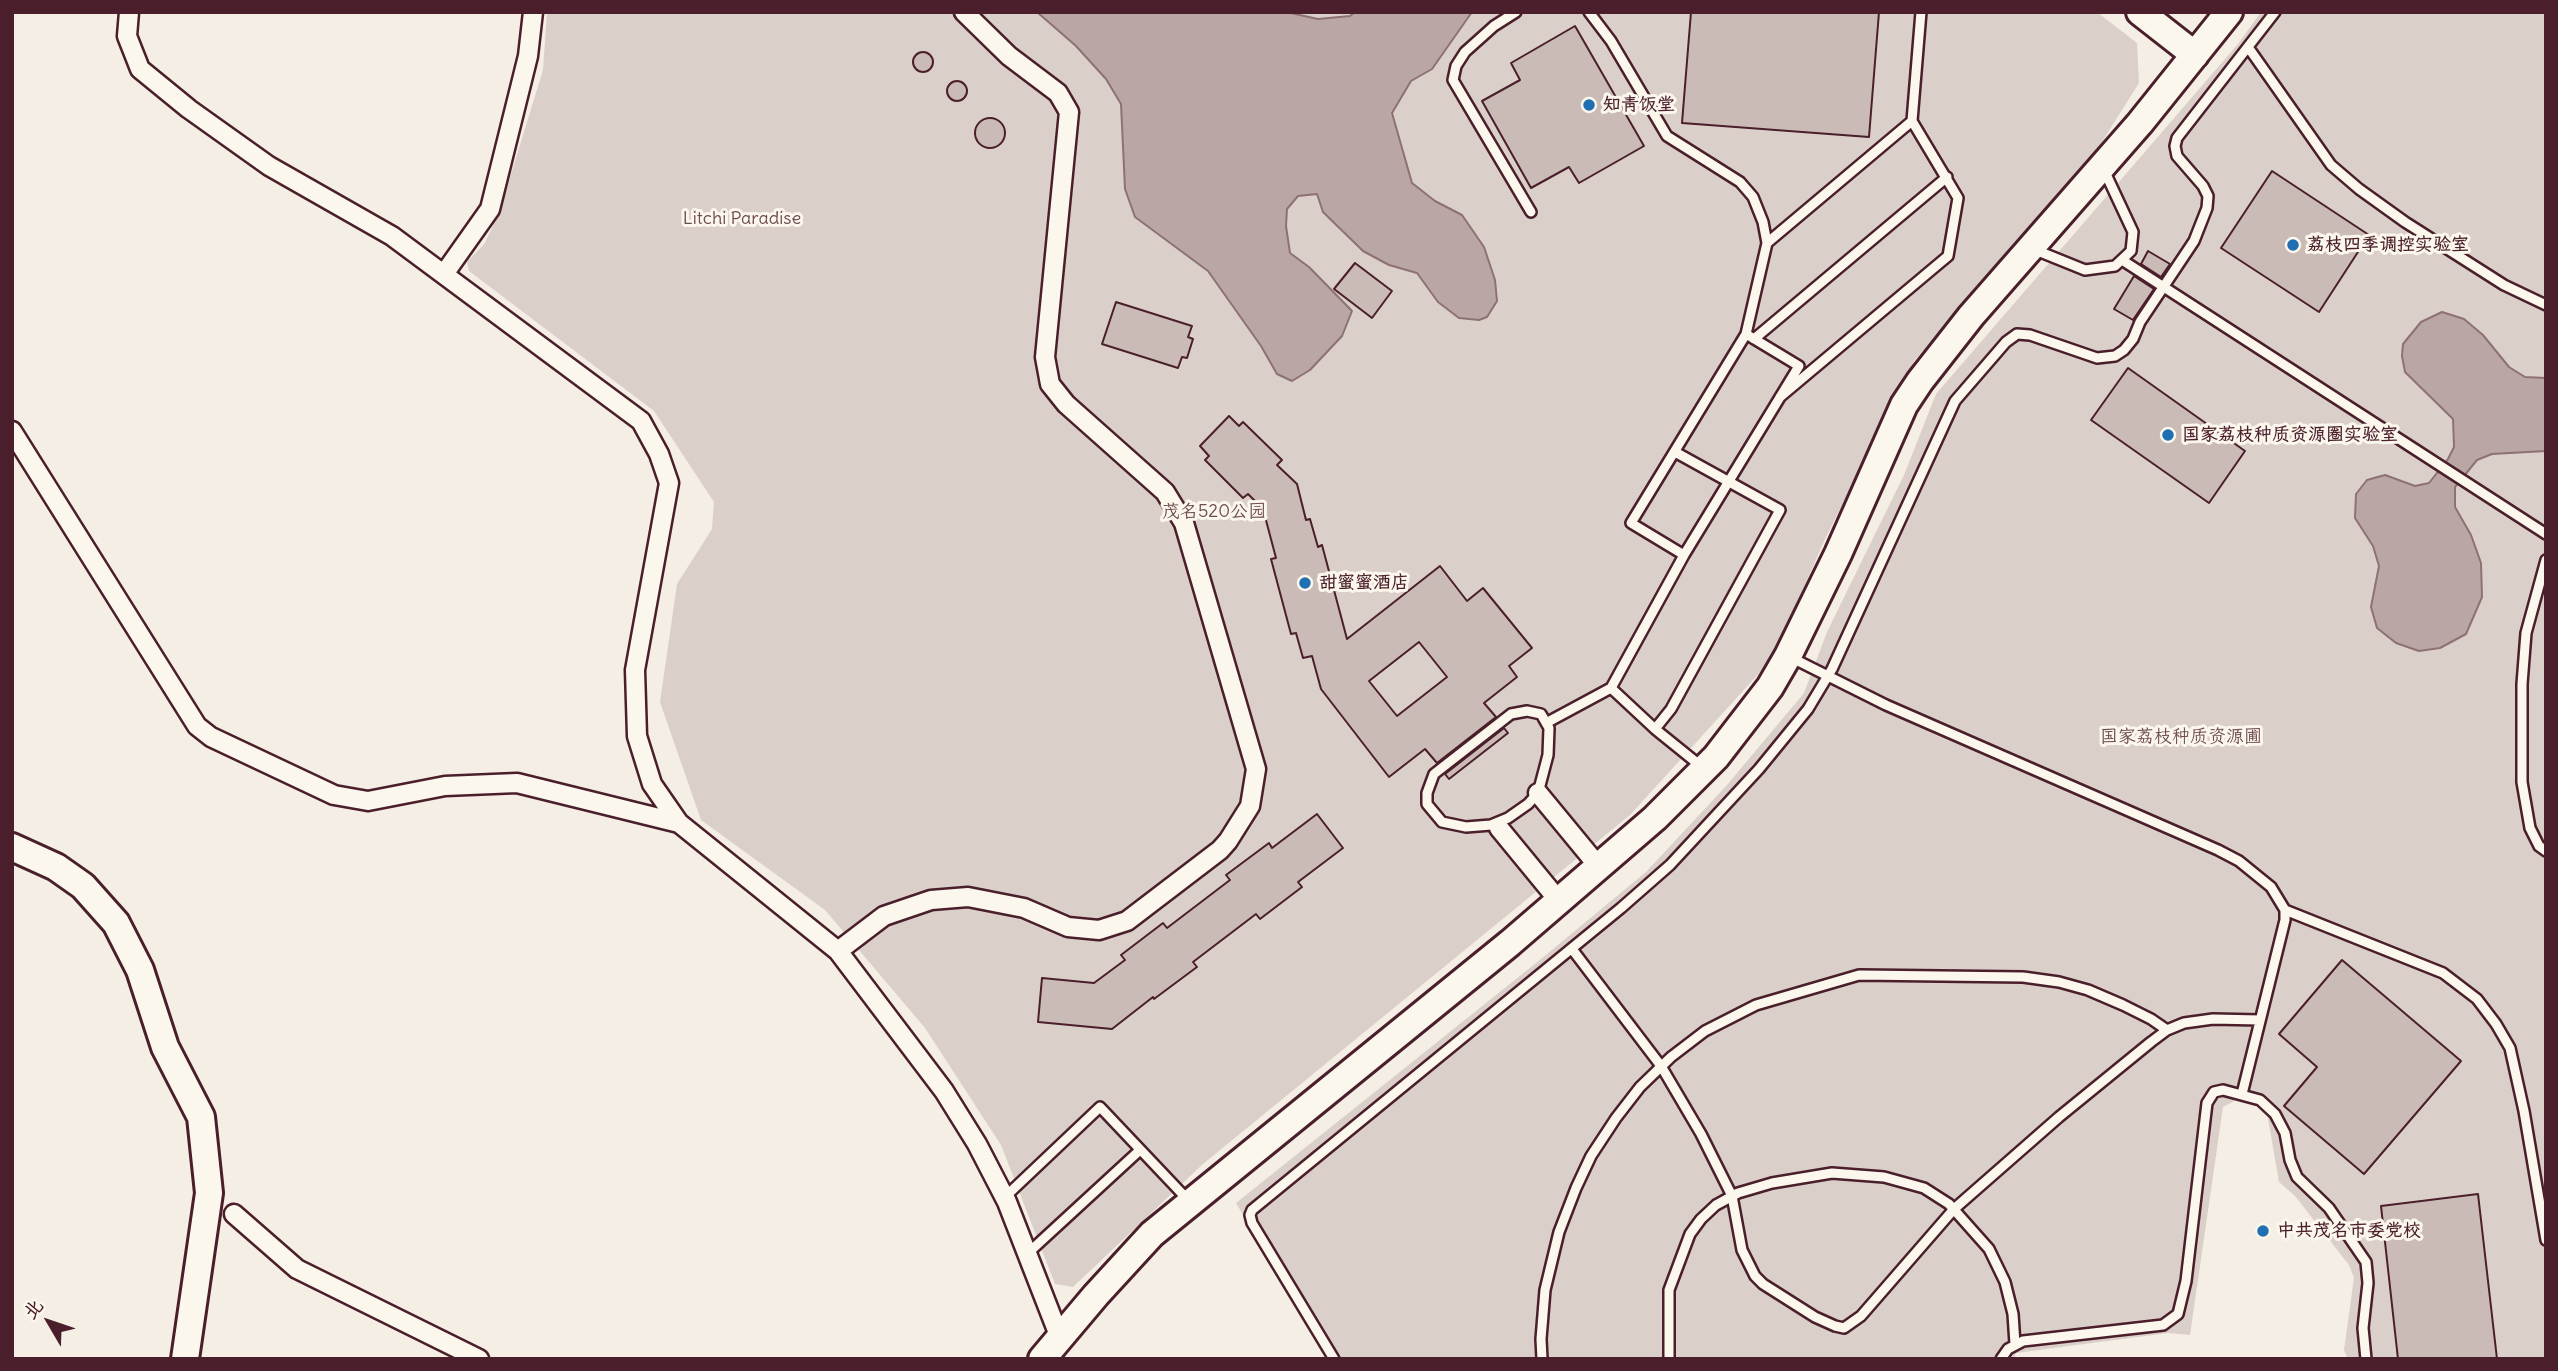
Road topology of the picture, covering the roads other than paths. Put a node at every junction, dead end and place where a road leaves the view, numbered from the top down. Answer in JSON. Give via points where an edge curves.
{"nodes":[{"id":1,"x":130,"y":12,"type":"edge"},
{"id":2,"x":533,"y":12,"type":"edge"},
{"id":3,"x":964,"y":12,"type":"edge"},
{"id":4,"x":1516,"y":12,"type":"edge"},
{"id":5,"x":1589,"y":12,"type":"edge"},
{"id":6,"x":1922,"y":12,"type":"edge"},
{"id":7,"x":2140,"y":12,"type":"edge"},
{"id":8,"x":2229,"y":12,"type":"edge"},
{"id":9,"x":2275,"y":12,"type":"edge"},
{"id":10,"x":2248,"y":47,"type":"junction"},
{"id":11,"x":2195,"y":55,"type":"junction"},
{"id":12,"x":1912,"y":121,"type":"junction"},
{"id":13,"x":2102,"y":166,"type":"junction"},
{"id":14,"x":1947,"y":177,"type":"junction"},
{"id":15,"x":1531,"y":212,"type":"dead end"},
{"id":16,"x":1767,"y":243,"type":"junction"},
{"id":17,"x":2031,"y":249,"type":"junction"},
{"id":18,"x":2122,"y":260,"type":"junction"},
{"id":19,"x":444,"y":274,"type":"junction"},
{"id":20,"x":2163,"y":287,"type":"junction"},
{"id":21,"x":2546,"y":305,"type":"edge"},
{"id":22,"x":1750,"y":337,"type":"junction"},
{"id":23,"x":1780,"y":397,"type":"junction"},
{"id":24,"x":12,"y":431,"type":"edge"},
{"id":25,"x":1675,"y":452,"type":"junction"},
{"id":26,"x":1729,"y":482,"type":"junction"},
{"id":27,"x":2546,"y":534,"type":"edge"},
{"id":28,"x":1684,"y":555,"type":"junction"},
{"id":29,"x":2546,"y":560,"type":"edge"},
{"id":30,"x":1788,"y":656,"type":"junction"},
{"id":31,"x":1828,"y":675,"type":"junction"},
{"id":32,"x":1611,"y":688,"type":"junction"},
{"id":33,"x":1546,"y":723,"type":"junction"},
{"id":34,"x":1654,"y":729,"type":"junction"},
{"id":35,"x":1704,"y":769,"type":"junction"},
{"id":36,"x":1538,"y":793,"type":"junction"},
{"id":37,"x":679,"y":823,"type":"junction"},
{"id":38,"x":1499,"y":828,"type":"dead end"},
{"id":39,"x":12,"y":847,"type":"edge"},
{"id":40,"x":2546,"y":851,"type":"edge"},
{"id":41,"x":1599,"y":867,"type":"junction"},
{"id":42,"x":1559,"y":901,"type":"junction"},
{"id":43,"x":2285,"y":910,"type":"junction"},
{"id":44,"x":1572,"y":949,"type":"junction"},
{"id":45,"x":838,"y":951,"type":"junction"},
{"id":46,"x":2260,"y":1020,"type":"junction"},
{"id":47,"x":2167,"y":1030,"type":"junction"},
{"id":48,"x":1661,"y":1066,"type":"junction"},
{"id":49,"x":2242,"y":1094,"type":"junction"},
{"id":50,"x":1140,"y":1150,"type":"junction"},
{"id":51,"x":1732,"y":1196,"type":"junction"},
{"id":52,"x":1004,"y":1197,"type":"junction"},
{"id":53,"x":1190,"y":1202,"type":"junction"},
{"id":54,"x":1954,"y":1209,"type":"junction"},
{"id":55,"x":234,"y":1214,"type":"dead end"},
{"id":56,"x":2546,"y":1241,"type":"edge"},
{"id":57,"x":1027,"y":1254,"type":"junction"},
{"id":58,"x":1060,"y":1338,"type":"junction"},
{"id":59,"x":2015,"y":1344,"type":"junction"},
{"id":60,"x":185,"y":1359,"type":"edge"},
{"id":61,"x":479,"y":1359,"type":"edge"},
{"id":62,"x":1042,"y":1359,"type":"edge"},
{"id":63,"x":1334,"y":1359,"type":"edge"},
{"id":64,"x":1542,"y":1359,"type":"edge"},
{"id":65,"x":1669,"y":1359,"type":"edge"},
{"id":66,"x":2001,"y":1359,"type":"edge"},
{"id":67,"x":2366,"y":1359,"type":"edge"}],
"edges":[{"from":1,"to":19,"type":"street","via":[[127,36],[140,69],[269,166],[392,236]]},
{"from":2,"to":19,"type":"street","via":[[528,56],[491,209]]},
{"from":3,"to":45,"type":"street","via":[[1009,56],[1058,93],[1069,113],[1045,357],[1050,384],[1066,404],[1165,492],[1184,523],[1256,769],[1255,779],[1250,806],[1220,850],[1127,920],[1099,930],[1068,927],[1024,908],[968,897],[931,900],[884,916]]},
{"from":4,"to":15,"type":"lane","via":[[1465,52],[1453,80]]},
{"from":5,"to":16,"type":"lane","via":[[1667,136],[1740,182],[1753,197]]},
{"from":6,"to":12,"type":"lane"},
{"from":7,"to":11,"type":"main road"},
{"from":8,"to":11,"type":"main road"},
{"from":9,"to":10,"type":"lane"},
{"from":10,"to":20,"type":"lane","via":[[2177,138],[2177,156],[2203,186],[2209,202],[2194,241]]},
{"from":10,"to":21,"type":"lane","via":[[2331,165],[2405,222],[2504,285]]},
{"from":11,"to":13,"type":"main road"},
{"from":12,"to":14,"type":"lane"},
{"from":12,"to":16,"type":"lane"},
{"from":13,"to":17,"type":"main road"},
{"from":13,"to":18,"type":"lane","via":[[2133,232],[2131,251]]},
{"from":14,"to":22,"type":"lane"},
{"from":14,"to":23,"type":"lane","via":[[1958,198],[1948,256]]},
{"from":16,"to":22,"type":"lane"},
{"from":17,"to":18,"type":"lane","via":[[2085,270],[2115,267]]},
{"from":17,"to":30,"type":"main road","via":[[1971,316],[1904,405]]},
{"from":18,"to":20,"type":"lane"},
{"from":19,"to":37,"type":"street","via":[[641,421],[659,454],[669,483],[635,670],[637,736],[652,784]]},
{"from":20,"to":27,"type":"lane"},
{"from":20,"to":31,"type":"lane","via":[[2133,340],[2115,356],[2090,357],[2017,334],[1991,358],[1955,401]]},
{"from":22,"to":23,"type":"lane","via":[[1799,366]]},
{"from":22,"to":25,"type":"lane"},
{"from":23,"to":26,"type":"lane"},
{"from":24,"to":37,"type":"street","via":[[197,726],[211,737],[334,795],[368,800],[445,786],[517,783]]},
{"from":25,"to":26,"type":"lane"},
{"from":25,"to":28,"type":"lane","via":[[1631,523]]},
{"from":26,"to":28,"type":"lane"},
{"from":26,"to":34,"type":"lane","via":[[1780,510],[1671,709]]},
{"from":28,"to":32,"type":"lane"},
{"from":29,"to":40,"type":"lane","via":[[2526,633],[2522,684],[2522,782],[2530,828]]},
{"from":30,"to":31,"type":"lane"},
{"from":30,"to":35,"type":"main road","via":[[1770,687]]},
{"from":31,"to":43,"type":"lane","via":[[2239,861],[2271,887]]},
{"from":31,"to":44,"type":"lane","via":[[1792,730],[1711,823],[1670,865]]},
{"from":32,"to":33,"type":"lane"},
{"from":32,"to":34,"type":"lane"},
{"from":33,"to":36,"type":"lane","via":[[1548,755]]},
{"from":33,"to":36,"type":"lane","via":[[1541,714],[1511,713],[1434,774],[1427,804],[1442,822],[1466,827],[1491,825],[1508,818]]},
{"from":34,"to":35,"type":"lane"},
{"from":35,"to":41,"type":"main road"},
{"from":36,"to":41,"type":"street"},
{"from":37,"to":45,"type":"street"},
{"from":38,"to":42,"type":"street"},
{"from":39,"to":60,"type":"main road","via":[[56,867],[83,886],[116,923],[140,970],[165,1047],[201,1118],[209,1193]]},
{"from":41,"to":42,"type":"main road"},
{"from":42,"to":53,"type":"main road"},
{"from":43,"to":46,"type":"lane"},
{"from":43,"to":56,"type":"lane","via":[[2443,973],[2477,999],[2510,1048]]},
{"from":44,"to":48,"type":"lane"},
{"from":44,"to":63,"type":"lane","via":[[1252,1210],[1252,1223]]},
{"from":45,"to":52,"type":"street","via":[[944,1091]]},
{"from":46,"to":47,"type":"lane","via":[[2213,1019]]},
{"from":46,"to":49,"type":"lane"},
{"from":47,"to":48,"type":"lane","via":[[2123,1005],[2059,982],[2024,976],[1859,975],[1756,1005],[1705,1031]]},
{"from":47,"to":54,"type":"lane","via":[[2059,1116]]},
{"from":48,"to":51,"type":"lane"},
{"from":48,"to":64,"type":"lane","via":[[1616,1118],[1576,1188],[1545,1290]]},
{"from":49,"to":59,"type":"lane","via":[[2214,1092],[2207,1103],[2178,1314],[2163,1325]]},
{"from":49,"to":67,"type":"lane","via":[[2260,1100],[2275,1114],[2297,1177],[2329,1208],[2366,1262],[2362,1328]]},
{"from":50,"to":52,"type":"lane","via":[[1100,1107]]},
{"from":50,"to":53,"type":"lane"},
{"from":50,"to":57,"type":"lane"},
{"from":51,"to":54,"type":"lane","via":[[1772,1183],[1832,1173],[1884,1177],[1924,1188]]},
{"from":51,"to":54,"type":"lane","via":[[1742,1250],[1755,1276],[1815,1317],[1844,1328],[1861,1316]]},
{"from":51,"to":65,"type":"lane","via":[[1700,1219],[1679,1258],[1669,1290]]},
{"from":52,"to":57,"type":"street"},
{"from":53,"to":58,"type":"main road","via":[[1138,1248]]},
{"from":54,"to":59,"type":"lane","via":[[1989,1249],[2005,1282]]},
{"from":55,"to":61,"type":"street","via":[[298,1269]]},
{"from":57,"to":58,"type":"street"},
{"from":58,"to":62,"type":"main road"},
{"from":59,"to":66,"type":"lane"}]}
